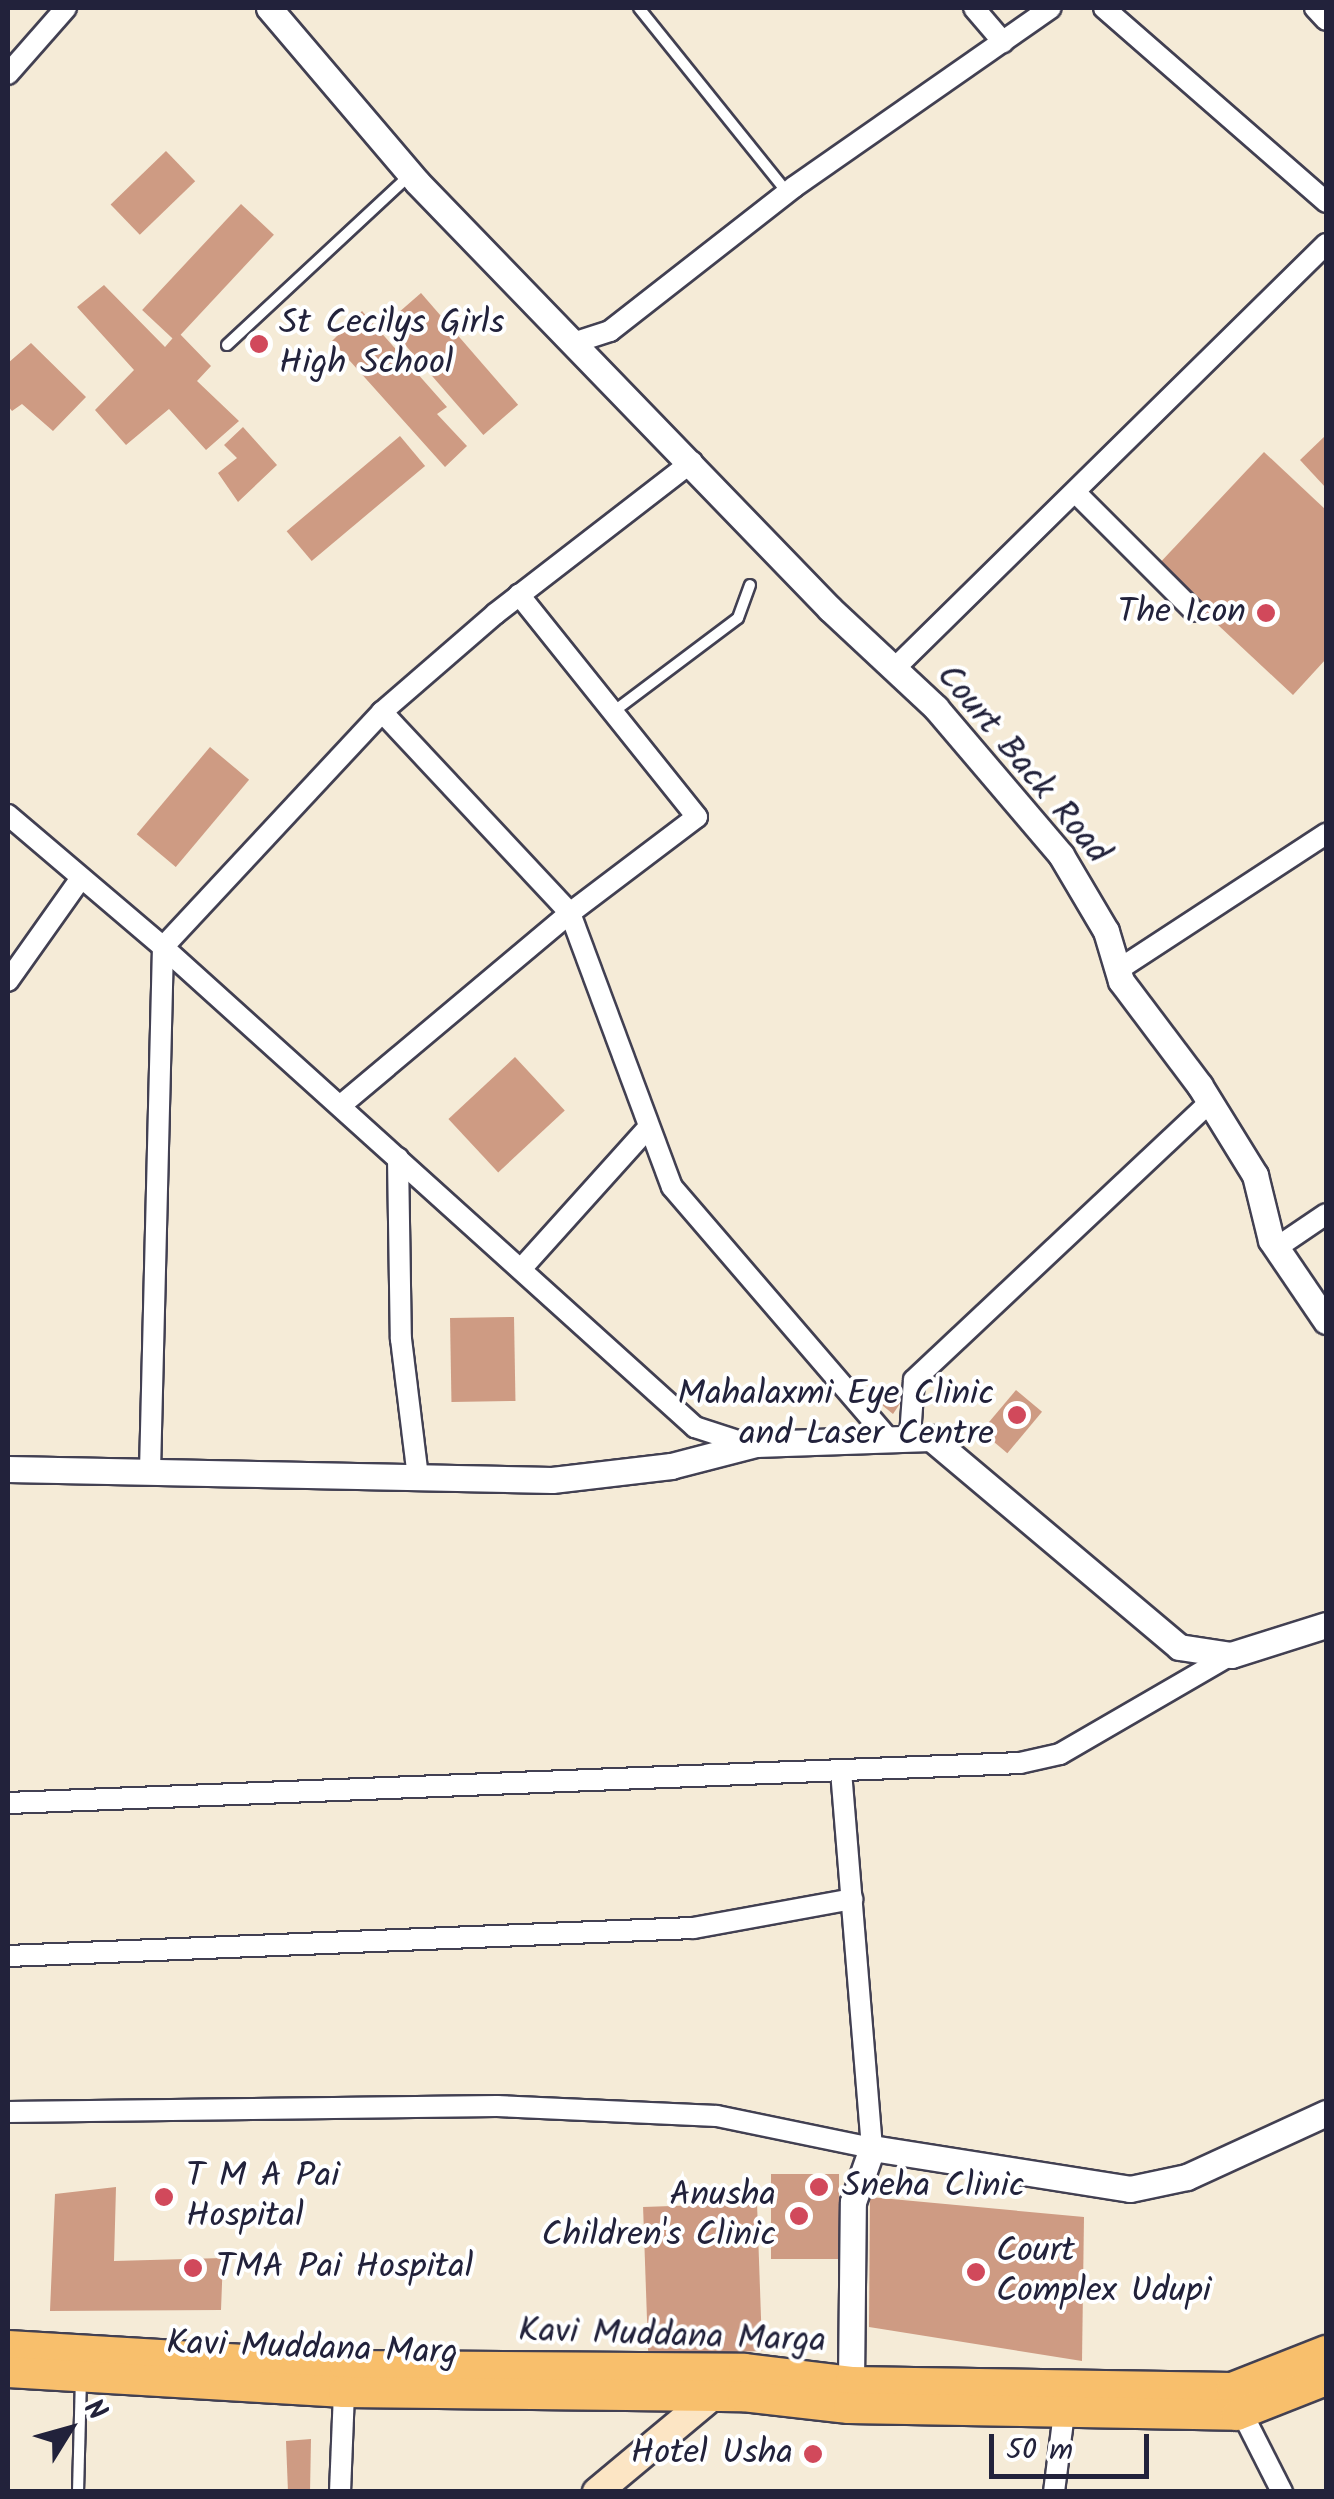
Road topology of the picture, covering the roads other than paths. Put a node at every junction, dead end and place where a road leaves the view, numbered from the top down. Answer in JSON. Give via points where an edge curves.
{"nodes":[{"id":1,"x":66,"y":8,"type":"edge"},
{"id":2,"x":270,"y":8,"type":"edge"},
{"id":3,"x":639,"y":8,"type":"edge"},
{"id":4,"x":974,"y":8,"type":"edge"},
{"id":5,"x":1051,"y":8,"type":"edge"},
{"id":6,"x":1104,"y":8,"type":"edge"},
{"id":7,"x":1315,"y":8,"type":"edge"},
{"id":8,"x":1326,"y":20,"type":"edge"},
{"id":9,"x":1004,"y":42,"type":"junction"},
{"id":10,"x":8,"y":74,"type":"edge"},
{"id":11,"x":410,"y":174,"type":"junction"},
{"id":12,"x":787,"y":192,"type":"junction"},
{"id":13,"x":1326,"y":202,"type":"edge"},
{"id":14,"x":1326,"y":244,"type":"edge"},
{"id":15,"x":573,"y":343,"type":"junction"},
{"id":16,"x":227,"y":346,"type":"dead end"},
{"id":17,"x":692,"y":462,"type":"junction"},
{"id":18,"x":1074,"y":492,"type":"junction"},
{"id":19,"x":750,"y":584,"type":"dead end"},
{"id":20,"x":519,"y":595,"type":"junction"},
{"id":21,"x":1194,"y":611,"type":"dead end"},
{"id":22,"x":894,"y":669,"type":"junction"},
{"id":23,"x":382,"y":712,"type":"junction"},
{"id":24,"x":613,"y":712,"type":"junction"},
{"id":25,"x":8,"y":815,"type":"edge"},
{"id":26,"x":1326,"y":834,"type":"edge"},
{"id":27,"x":81,"y":878,"type":"junction"},
{"id":28,"x":570,"y":913,"type":"junction"},
{"id":29,"x":164,"y":947,"type":"junction"},
{"id":30,"x":1118,"y":970,"type":"junction"},
{"id":31,"x":8,"y":981,"type":"edge"},
{"id":32,"x":1210,"y":1102,"type":"junction"},
{"id":33,"x":340,"y":1106,"type":"junction"},
{"id":34,"x":648,"y":1128,"type":"junction"},
{"id":35,"x":398,"y":1158,"type":"junction"},
{"id":36,"x":1326,"y":1214,"type":"edge"},
{"id":37,"x":1276,"y":1248,"type":"junction"},
{"id":38,"x":521,"y":1269,"type":"junction"},
{"id":39,"x":1326,"y":1321,"type":"edge"},
{"id":40,"x":898,"y":1436,"type":"junction"},
{"id":41,"x":756,"y":1444,"type":"junction"},
{"id":42,"x":8,"y":1469,"type":"edge"},
{"id":43,"x":150,"y":1472,"type":"junction"},
{"id":44,"x":418,"y":1478,"type":"junction"},
{"id":45,"x":1326,"y":1625,"type":"edge"},
{"id":46,"x":1231,"y":1656,"type":"junction"},
{"id":47,"x":841,"y":1772,"type":"junction"},
{"id":48,"x":8,"y":1802,"type":"edge"},
{"id":49,"x":852,"y":1899,"type":"junction"},
{"id":50,"x":8,"y":1956,"type":"edge"},
{"id":51,"x":8,"y":2112,"type":"edge"},
{"id":52,"x":1326,"y":2113,"type":"edge"},
{"id":53,"x":872,"y":2148,"type":"junction"},
{"id":54,"x":8,"y":2346,"type":"edge"},
{"id":55,"x":1326,"y":2351,"type":"edge"},
{"id":56,"x":744,"y":2369,"type":"junction"},
{"id":57,"x":8,"y":2372,"type":"edge"},
{"id":58,"x":81,"y":2376,"type":"junction"},
{"id":59,"x":1326,"y":2380,"type":"edge"},
{"id":60,"x":850,"y":2382,"type":"junction"},
{"id":61,"x":344,"y":2392,"type":"junction"},
{"id":62,"x":712,"y":2395,"type":"junction"},
{"id":63,"x":1064,"y":2413,"type":"junction"},
{"id":64,"x":1242,"y":2413,"type":"junction"},
{"id":65,"x":78,"y":2492,"type":"edge"},
{"id":66,"x":340,"y":2492,"type":"edge"},
{"id":67,"x":596,"y":2492,"type":"edge"},
{"id":68,"x":1054,"y":2492,"type":"edge"},
{"id":69,"x":1282,"y":2492,"type":"edge"}],
"edges":[{"from":1,"to":10,"type":"street"},
{"from":2,"to":11,"type":"street","name":"Court Back Road"},
{"from":3,"to":12,"type":"lane"},
{"from":4,"to":9,"type":"street"},
{"from":5,"to":9,"type":"street"},
{"from":6,"to":13,"type":"street"},
{"from":7,"to":8,"type":"street"},
{"from":9,"to":12,"type":"street"},
{"from":11,"to":15,"type":"street","name":"Court Back Road"},
{"from":11,"to":16,"type":"lane"},
{"from":12,"to":15,"type":"street","via":[[610,331]]},
{"from":14,"to":18,"type":"street"},
{"from":15,"to":17,"type":"street","name":"Court Back Road"},
{"from":17,"to":20,"type":"street"},
{"from":17,"to":22,"type":"street","name":"Court Back Road"},
{"from":18,"to":21,"type":"street"},
{"from":18,"to":22,"type":"street"},
{"from":19,"to":24,"type":"lane","via":[[738,618]]},
{"from":20,"to":23,"type":"street"},
{"from":20,"to":24,"type":"street"},
{"from":22,"to":30,"type":"street","name":"Court Back Road","via":[[1060,855],[1106,931]]},
{"from":23,"to":28,"type":"street"},
{"from":23,"to":29,"type":"street"},
{"from":24,"to":28,"type":"street","via":[[697,818]]},
{"from":25,"to":27,"type":"street"},
{"from":26,"to":30,"type":"street"},
{"from":27,"to":29,"type":"street"},
{"from":27,"to":31,"type":"street"},
{"from":28,"to":33,"type":"street"},
{"from":28,"to":34,"type":"street"},
{"from":29,"to":33,"type":"street"},
{"from":29,"to":43,"type":"street"},
{"from":30,"to":32,"type":"street","name":"Court Back Road"},
{"from":32,"to":37,"type":"street","name":"Court Back Road","via":[[1255,1175]]},
{"from":32,"to":40,"type":"street","via":[[914,1380]]},
{"from":33,"to":35,"type":"street"},
{"from":34,"to":38,"type":"street"},
{"from":34,"to":40,"type":"street","via":[[672,1187]]},
{"from":35,"to":38,"type":"street"},
{"from":35,"to":44,"type":"street","via":[[401,1339]]},
{"from":36,"to":37,"type":"street"},
{"from":37,"to":39,"type":"street","name":"Court Back Road"},
{"from":38,"to":41,"type":"street","via":[[695,1427],[726,1442]]},
{"from":40,"to":41,"type":"street"},
{"from":40,"to":46,"type":"street","via":[[931,1438],[1178,1647]]},
{"from":41,"to":44,"type":"street","via":[[671,1466],[552,1480]]},
{"from":42,"to":43,"type":"street"},
{"from":43,"to":44,"type":"street"},
{"from":45,"to":46,"type":"street"},
{"from":46,"to":47,"type":"street","via":[[1060,1754]]},
{"from":47,"to":48,"type":"street"},
{"from":47,"to":49,"type":"street"},
{"from":49,"to":50,"type":"street","via":[[693,1928]]},
{"from":49,"to":53,"type":"street"},
{"from":51,"to":53,"type":"street","via":[[570,2109],[717,2116]]},
{"from":52,"to":53,"type":"street","via":[[1187,2178],[1130,2189]]},
{"from":53,"to":60,"type":"street","via":[[853,2202]]},
{"from":54,"to":56,"type":"main road","name":"Kavi Muddana Marga","via":[[344,2366]]},
{"from":55,"to":60,"type":"main road","name":"Kavi Muddana Marga","via":[[1232,2388]]},
{"from":56,"to":60,"type":"main road","name":"Kavi Muddana Marga"},
{"from":56,"to":62,"type":"main road"},
{"from":57,"to":58,"type":"main road","name":"Kavi Muddana Marg"},
{"from":58,"to":61,"type":"main road","name":"Kavi Muddana Marg"},
{"from":58,"to":65,"type":"lane"},
{"from":59,"to":64,"type":"main road","name":"Kavi Muddana Marg"},
{"from":61,"to":62,"type":"main road","name":"Kavi Muddana Marg"},
{"from":61,"to":66,"type":"street"},
{"from":62,"to":63,"type":"main road","name":"Kavi Muddana Marg","via":[[848,2408]]},
{"from":62,"to":67,"type":"main road"},
{"from":63,"to":64,"type":"main road","name":"Kavi Muddana Marg"},
{"from":63,"to":68,"type":"street"},
{"from":64,"to":69,"type":"street"}]}
